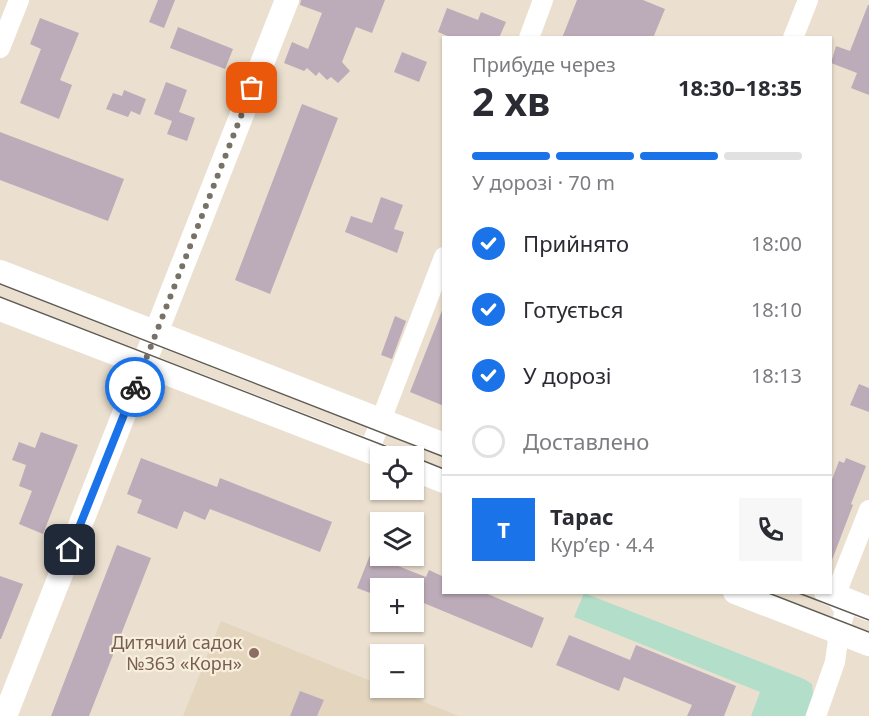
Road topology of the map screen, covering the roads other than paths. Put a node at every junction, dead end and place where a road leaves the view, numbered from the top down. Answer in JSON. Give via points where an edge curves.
{"nodes":[{"id":1,"x":20,"y":0,"type":"edge"},
{"id":2,"x":287,"y":0,"type":"edge"},
{"id":3,"x":543,"y":0,"type":"edge"},
{"id":4,"x":808,"y":0,"type":"edge"},
{"id":5,"x":530,"y":36,"type":"edge"},
{"id":6,"x":794,"y":36,"type":"edge"},
{"id":7,"x":0,"y":48,"type":"edge"},
{"id":8,"x":442,"y":262,"type":"edge"},
{"id":9,"x":0,"y":272,"type":"edge"},
{"id":10,"x":0,"y":309,"type":"edge"},
{"id":11,"x":157,"y":332,"type":"junction"},
{"id":12,"x":144,"y":365,"type":"junction"},
{"id":13,"x":381,"y":421,"type":"junction"},
{"id":14,"x":442,"y":444,"type":"edge"},
{"id":15,"x":376,"y":446,"type":"edge"},
{"id":16,"x":370,"y":452,"type":"edge"},
{"id":17,"x":424,"y":473,"type":"edge"},
{"id":18,"x":442,"y":480,"type":"edge"},
{"id":19,"x":869,"y":510,"type":"edge"},
{"id":20,"x":832,"y":590,"type":"edge"},
{"id":21,"x":740,"y":594,"type":"edge"},
{"id":22,"x":830,"y":594,"type":"edge"},
{"id":23,"x":869,"y":609,"type":"edge"},
{"id":24,"x":839,"y":632,"type":"junction"},
{"id":25,"x":869,"y":644,"type":"edge"},
{"id":26,"x":5,"y":716,"type":"edge"},
{"id":27,"x":816,"y":716,"type":"edge"}],
"edges":[{"from":1,"to":7,"type":"street"},
{"from":2,"to":11,"type":"street"},
{"from":3,"to":5,"type":"street"},
{"from":4,"to":6,"type":"street"},
{"from":8,"to":13,"type":"street"},
{"from":9,"to":11,"type":"street"},
{"from":10,"to":12,"type":"street"},
{"from":11,"to":12,"type":"street"},
{"from":11,"to":13,"type":"street"},
{"from":12,"to":16,"type":"street"},
{"from":12,"to":26,"type":"street"},
{"from":13,"to":14,"type":"street"},
{"from":13,"to":15,"type":"street"},
{"from":17,"to":18,"type":"street"},
{"from":19,"to":20,"type":"street"},
{"from":21,"to":24,"type":"street"},
{"from":22,"to":23,"type":"street"},
{"from":22,"to":24,"type":"street","via":[[845,611]]},
{"from":24,"to":25,"type":"street"},
{"from":24,"to":27,"type":"street","via":[[836,662]]}]}
